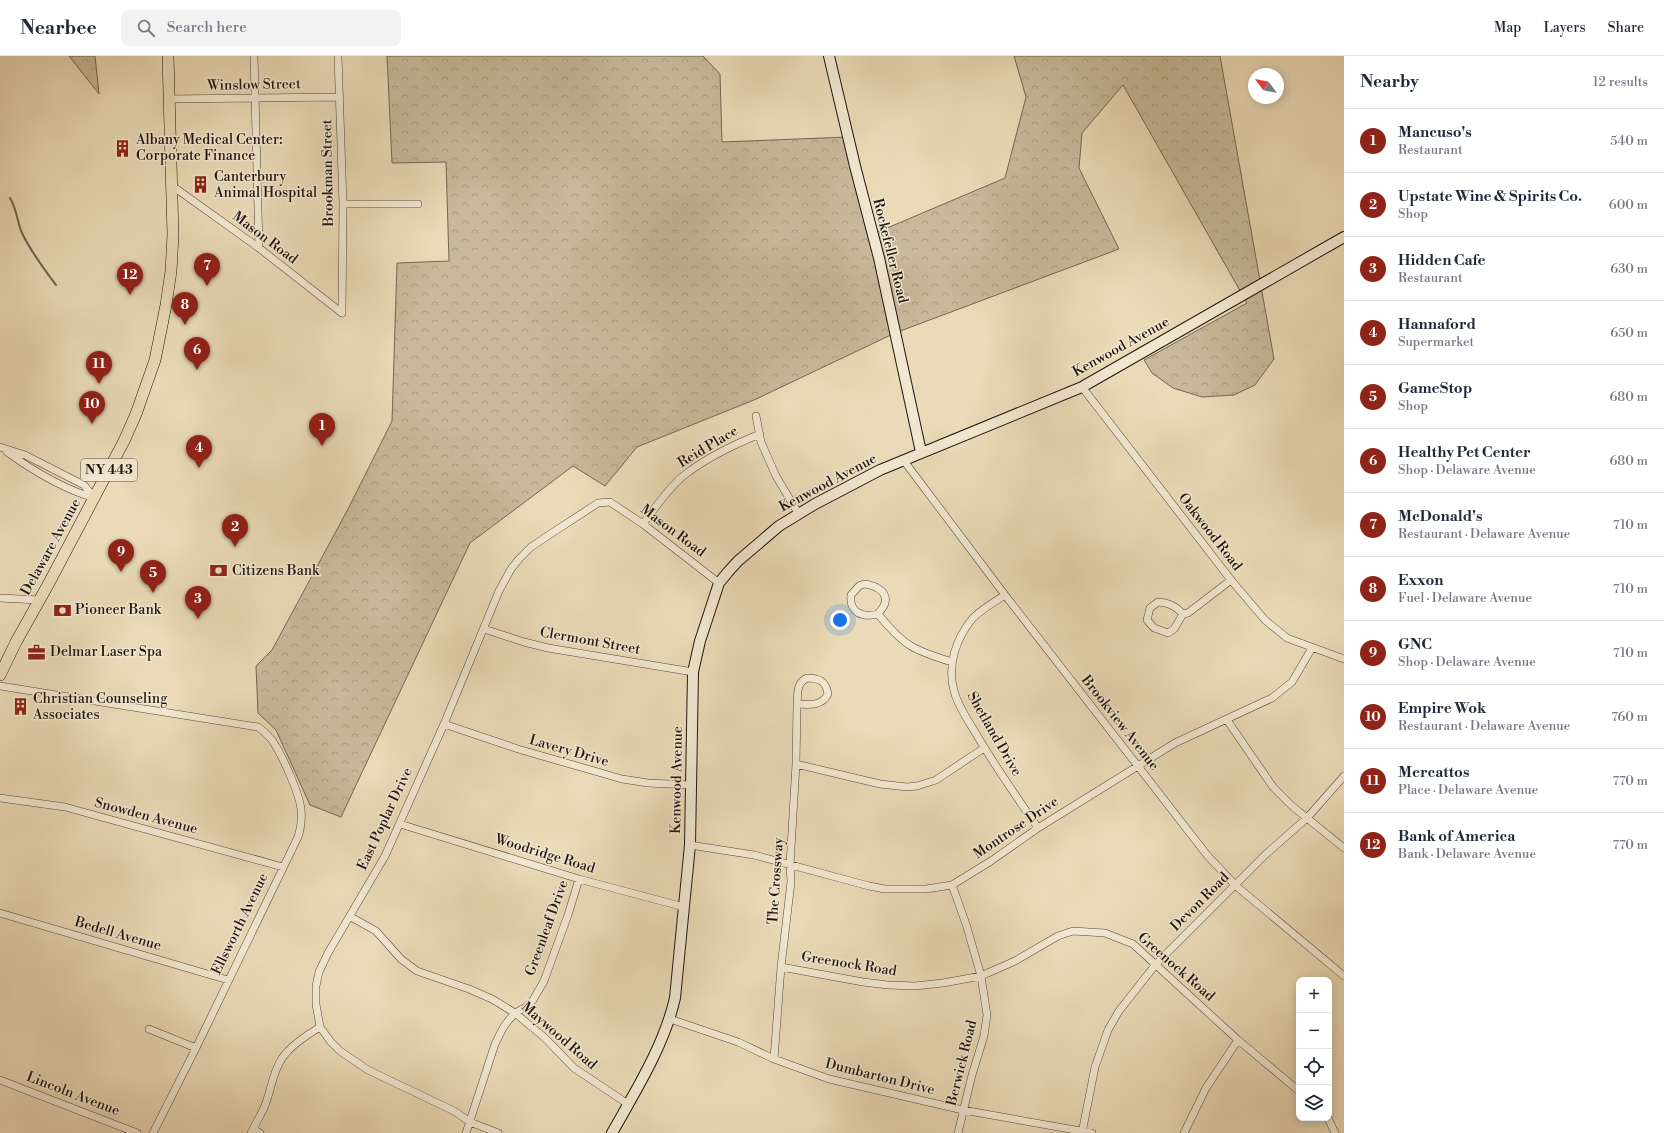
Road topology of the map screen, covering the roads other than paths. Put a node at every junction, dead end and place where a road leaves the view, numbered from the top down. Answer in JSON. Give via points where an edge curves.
{"nodes":[{"id":1,"x":168,"y":56,"type":"edge"},
{"id":2,"x":254,"y":56,"type":"edge"},
{"id":3,"x":338,"y":56,"type":"edge"},
{"id":4,"x":829,"y":56,"type":"edge"},
{"id":5,"x":255,"y":97,"type":"junction"},
{"id":6,"x":340,"y":97,"type":"junction"},
{"id":7,"x":169,"y":99,"type":"junction"},
{"id":8,"x":171,"y":185,"type":"junction"},
{"id":9,"x":343,"y":204,"type":"junction"},
{"id":10,"x":418,"y":204,"type":"dead end"},
{"id":11,"x":1344,"y":237,"type":"edge"},
{"id":12,"x":258,"y":248,"type":"junction"},
{"id":13,"x":342,"y":313,"type":"joint"},
{"id":14,"x":1082,"y":387,"type":"junction"},
{"id":15,"x":756,"y":416,"type":"dead end"},
{"id":16,"x":760,"y":434,"type":"junction"},
{"id":17,"x":1,"y":448,"type":"edge"},
{"id":18,"x":921,"y":452,"type":"junction"},
{"id":19,"x":904,"y":461,"type":"junction"},
{"id":20,"x":94,"y":498,"type":"junction"},
{"id":21,"x":610,"y":502,"type":"joint"},
{"id":22,"x":798,"y":514,"type":"junction"},
{"id":23,"x":643,"y":524,"type":"junction"},
{"id":24,"x":1231,"y":580,"type":"junction"},
{"id":25,"x":719,"y":583,"type":"junction"},
{"id":26,"x":1005,"y":595,"type":"junction"},
{"id":27,"x":0,"y":598,"type":"edge"},
{"id":28,"x":39,"y":600,"type":"junction"},
{"id":29,"x":878,"y":614,"type":"junction"},
{"id":30,"x":1183,"y":614,"type":"junction"},
{"id":31,"x":484,"y":629,"type":"junction"},
{"id":32,"x":1312,"y":648,"type":"junction"},
{"id":33,"x":1344,"y":659,"type":"edge"},
{"id":34,"x":952,"y":662,"type":"junction"},
{"id":35,"x":693,"y":672,"type":"junction"},
{"id":36,"x":0,"y":675,"type":"edge"},
{"id":37,"x":0,"y":686,"type":"edge"},
{"id":38,"x":797,"y":704,"type":"junction"},
{"id":39,"x":1227,"y":720,"type":"junction"},
{"id":40,"x":444,"y":724,"type":"junction"},
{"id":41,"x":984,"y":748,"type":"junction"},
{"id":42,"x":796,"y":764,"type":"junction"},
{"id":43,"x":1136,"y":766,"type":"junction"},
{"id":44,"x":1344,"y":776,"type":"edge"},
{"id":45,"x":691,"y":785,"type":"junction"},
{"id":46,"x":0,"y":798,"type":"edge"},
{"id":47,"x":1307,"y":818,"type":"junction"},
{"id":48,"x":400,"y":824,"type":"junction"},
{"id":49,"x":1038,"y":828,"type":"junction"},
{"id":50,"x":690,"y":845,"type":"junction"},
{"id":51,"x":1344,"y":848,"type":"edge"},
{"id":52,"x":790,"y":865,"type":"junction"},
{"id":53,"x":283,"y":867,"type":"junction"},
{"id":54,"x":579,"y":879,"type":"junction"},
{"id":55,"x":952,"y":885,"type":"junction"},
{"id":56,"x":1235,"y":885,"type":"junction"},
{"id":57,"x":684,"y":907,"type":"junction"},
{"id":58,"x":0,"y":913,"type":"edge"},
{"id":59,"x":351,"y":918,"type":"junction"},
{"id":60,"x":1156,"y":964,"type":"junction"},
{"id":61,"x":781,"y":967,"type":"junction"},
{"id":62,"x":981,"y":976,"type":"junction"},
{"id":63,"x":1344,"y":976,"type":"edge"},
{"id":64,"x":228,"y":980,"type":"junction"},
{"id":65,"x":515,"y":1013,"type":"junction"},
{"id":66,"x":670,"y":1020,"type":"junction"},
{"id":67,"x":320,"y":1027,"type":"junction"},
{"id":68,"x":149,"y":1029,"type":"dead end"},
{"id":69,"x":1238,"y":1040,"type":"junction"},
{"id":70,"x":196,"y":1048,"type":"junction"},
{"id":71,"x":774,"y":1059,"type":"junction"},
{"id":72,"x":0,"y":1080,"type":"edge"},
{"id":73,"x":1296,"y":1088,"type":"edge"},
{"id":74,"x":628,"y":1104,"type":"junction"},
{"id":75,"x":963,"y":1110,"type":"junction"},
{"id":76,"x":1329,"y":1121,"type":"edge"},
{"id":77,"x":470,"y":1122,"type":"junction"},
{"id":78,"x":252,"y":1131,"type":"edge"},
{"id":79,"x":1082,"y":1132,"type":"edge"},
{"id":80,"x":137,"y":1133,"type":"edge"},
{"id":81,"x":153,"y":1133,"type":"edge"},
{"id":82,"x":260,"y":1133,"type":"edge"},
{"id":83,"x":466,"y":1133,"type":"edge"},
{"id":84,"x":498,"y":1133,"type":"edge"},
{"id":85,"x":612,"y":1133,"type":"edge"},
{"id":86,"x":958,"y":1133,"type":"edge"},
{"id":87,"x":1092,"y":1133,"type":"edge"},
{"id":88,"x":1184,"y":1133,"type":"edge"},
{"id":89,"x":1335,"y":1133,"type":"edge"}],
"edges":[{"from":1,"to":7,"type":"main road","name":"Delaware Avenue","number":"NY 443"},
{"from":2,"to":5,"type":"street"},
{"from":3,"to":6,"type":"street","name":"Brookman Street"},
{"from":4,"to":18,"type":"street","name":"Rockefeller Road","via":[[879,258]]},
{"from":5,"to":6,"type":"street","name":"Winslow Street"},
{"from":5,"to":7,"type":"street","name":"Winslow Street"},
{"from":5,"to":12,"type":"street"},
{"from":6,"to":9,"type":"street","name":"Brookman Street"},
{"from":7,"to":8,"type":"main road","name":"Delaware Avenue","number":"NY 443"},
{"from":8,"to":12,"type":"street","name":"Mason Road"},
{"from":8,"to":20,"type":"main road","name":"Delaware Avenue","number":"NY 443","via":[[171,271],[155,360],[136,414]]},
{"from":9,"to":10,"type":"street"},
{"from":9,"to":13,"type":"street","name":"Brookman Street"},
{"from":11,"to":14,"type":"street","name":"Kenwood Avenue"},
{"from":12,"to":13,"type":"street","name":"Mason Road"},
{"from":14,"to":18,"type":"street","name":"Kenwood Avenue"},
{"from":14,"to":24,"type":"street","name":"Oakwood Road"},
{"from":15,"to":16,"type":"street"},
{"from":16,"to":22,"type":"street","via":[[776,476]]},
{"from":16,"to":23,"type":"street","name":"Reid Place","via":[[711,457],[682,477]]},
{"from":17,"to":20,"type":"street","via":[[25,455],[84,486]]},
{"from":18,"to":19,"type":"street","name":"Kenwood Avenue"},
{"from":19,"to":22,"type":"street","name":"Kenwood Avenue","via":[[880,470]]},
{"from":19,"to":26,"type":"street","name":"Brookview Avenue"},
{"from":20,"to":28,"type":"main road","name":"Delaware Avenue","number":"NY 443"},
{"from":21,"to":23,"type":"street","name":"Mason Road"},
{"from":21,"to":31,"type":"street","name":"East Poplar Drive","via":[[598,503],[547,536],[519,559],[499,591]]},
{"from":22,"to":25,"type":"street","name":"Kenwood Avenue","via":[[778,526],[738,561]]},
{"from":23,"to":25,"type":"street","name":"Mason Road"},
{"from":24,"to":30,"type":"street","via":[[1188,613]]},
{"from":24,"to":32,"type":"street","name":"Oakwood Road","via":[[1275,630]]},
{"from":25,"to":35,"type":"street","name":"Kenwood Avenue"},
{"from":26,"to":34,"type":"street","name":"Shetland Drive","via":[[973,618],[962,634]]},
{"from":26,"to":43,"type":"street","name":"Brookview Avenue"},
{"from":27,"to":28,"type":"street"},
{"from":28,"to":36,"type":"main road","name":"Delaware Avenue","number":"NY 443"},
{"from":29,"to":29,"type":"street","via":[[885,602],[883,593],[871,585],[859,586],[852,594],[854,609],[864,615]]},
{"from":29,"to":34,"type":"street","via":[[906,644],[923,653]]},
{"from":30,"to":30,"type":"street","via":[[1174,606],[1158,602],[1150,608],[1147,620],[1154,628],[1168,633],[1174,629]]},
{"from":31,"to":35,"type":"street","name":"Clermont Street","via":[[548,648]]},
{"from":31,"to":40,"type":"street","name":"East Poplar Drive"},
{"from":32,"to":33,"type":"street","name":"Oakwood Road"},
{"from":32,"to":39,"type":"street","name":"Montrose Drive","via":[[1292,682],[1282,692]]},
{"from":34,"to":41,"type":"street","name":"Shetland Drive","via":[[954,692]]},
{"from":35,"to":45,"type":"street","name":"Kenwood Avenue"},
{"from":37,"to":53,"type":"street","name":"Ellsworth Avenue","via":[[258,727],[272,740],[295,790],[300,808],[301,826]]},
{"from":38,"to":38,"type":"street","name":"The Crossway","via":[[798,688],[803,680],[816,678],[825,684],[828,694],[826,699],[819,703]]},
{"from":38,"to":42,"type":"street","name":"The Crossway"},
{"from":39,"to":43,"type":"street","name":"Montrose Drive","via":[[1197,731]]},
{"from":39,"to":47,"type":"street","via":[[1273,787]]},
{"from":40,"to":45,"type":"street","name":"Lavery Drive","via":[[518,749],[622,779]]},
{"from":40,"to":48,"type":"street","name":"East Poplar Drive"},
{"from":41,"to":42,"type":"street","via":[[936,780],[907,787],[880,784]]},
{"from":41,"to":49,"type":"street","name":"Shetland Drive"},
{"from":42,"to":52,"type":"street","name":"The Crossway"},
{"from":43,"to":49,"type":"street","name":"Montrose Drive"},
{"from":43,"to":56,"type":"street","name":"Brookview Avenue","via":[[1207,855]]},
{"from":44,"to":47,"type":"street","name":"Devon Road"},
{"from":45,"to":50,"type":"street","name":"Kenwood Avenue"},
{"from":46,"to":53,"type":"street","name":"Snowden Avenue","via":[[65,807]]},
{"from":47,"to":51,"type":"street"},
{"from":47,"to":56,"type":"street","name":"Devon Road"},
{"from":48,"to":54,"type":"street","name":"Woodridge Road"},
{"from":48,"to":59,"type":"street","name":"East Poplar Drive"},
{"from":49,"to":55,"type":"street","name":"Montrose Drive"},
{"from":50,"to":52,"type":"street","name":"Montrose Drive","via":[[754,855]]},
{"from":50,"to":57,"type":"street","name":"Kenwood Avenue"},
{"from":52,"to":55,"type":"street","name":"Montrose Drive","via":[[885,889],[926,889]]},
{"from":52,"to":61,"type":"street","name":"The Crossway","via":[[791,882]]},
{"from":53,"to":64,"type":"street","name":"Ellsworth Avenue"},
{"from":54,"to":57,"type":"street","name":"Woodridge Road"},
{"from":54,"to":65,"type":"street","name":"Greenleaf Drive","via":[[544,980],[533,1000]]},
{"from":55,"to":62,"type":"street","name":"Berwick Road"},
{"from":56,"to":60,"type":"street","name":"Devon Road"},
{"from":56,"to":63,"type":"street","name":"Brookview Avenue"},
{"from":57,"to":66,"type":"street","name":"Kenwood Avenue","via":[[676,998]]},
{"from":58,"to":64,"type":"street","name":"Bedell Avenue"},
{"from":59,"to":65,"type":"street","name":"Maywood Road","via":[[376,931],[401,959],[417,971],[469,989]]},
{"from":59,"to":67,"type":"street","name":"East Poplar Drive","via":[[319,972],[316,1004]]},
{"from":60,"to":62,"type":"street","name":"Greenock Road","via":[[1133,944],[1118,937],[1081,930],[1058,936],[1015,962]]},
{"from":60,"to":69,"type":"street","name":"Greenock Road"},
{"from":60,"to":79,"type":"street","name":"Devon Road","via":[[1119,1011],[1108,1030],[1095,1067]]},
{"from":61,"to":62,"type":"street","name":"Greenock Road","via":[[863,982],[915,986]]},
{"from":61,"to":71,"type":"street","name":"The Crossway"},
{"from":62,"to":75,"type":"street","name":"Berwick Road","via":[[987,1015],[984,1036]]},
{"from":64,"to":70,"type":"street","name":"Ellsworth Avenue"},
{"from":65,"to":74,"type":"street","name":"Maywood Road","via":[[545,1038],[574,1068]]},
{"from":65,"to":77,"type":"street","name":"Greenleaf Drive","via":[[495,1044]]},
{"from":66,"to":71,"type":"street","name":"Dumbarton Drive","via":[[738,1042]]},
{"from":66,"to":74,"type":"street","name":"Kenwood Avenue"},
{"from":67,"to":77,"type":"street","name":"East Poplar Drive","via":[[340,1051],[360,1065],[454,1111]]},
{"from":67,"to":78,"type":"street","via":[[288,1050],[280,1061],[264,1108]]},
{"from":68,"to":70,"type":"street"},
{"from":69,"to":73,"type":"street","name":"Greenock Road"},
{"from":69,"to":88,"type":"street","via":[[1206,1088]]},
{"from":70,"to":81,"type":"street","name":"Ellsworth Avenue"},
{"from":71,"to":75,"type":"street","name":"Dumbarton Drive","via":[[829,1079]]},
{"from":72,"to":80,"type":"street","name":"Lincoln Avenue"},
{"from":74,"to":85,"type":"street","name":"Kenwood Avenue"},
{"from":75,"to":79,"type":"street","name":"Dumbarton Drive"},
{"from":75,"to":86,"type":"street","name":"Berwick Road"},
{"from":76,"to":89,"type":"street"},
{"from":77,"to":83,"type":"street","name":"Greenleaf Drive"},
{"from":77,"to":84,"type":"street","name":"East Poplar Drive"},
{"from":78,"to":82,"type":"street"},
{"from":79,"to":87,"type":"street","name":"Dumbarton Drive"}]}
